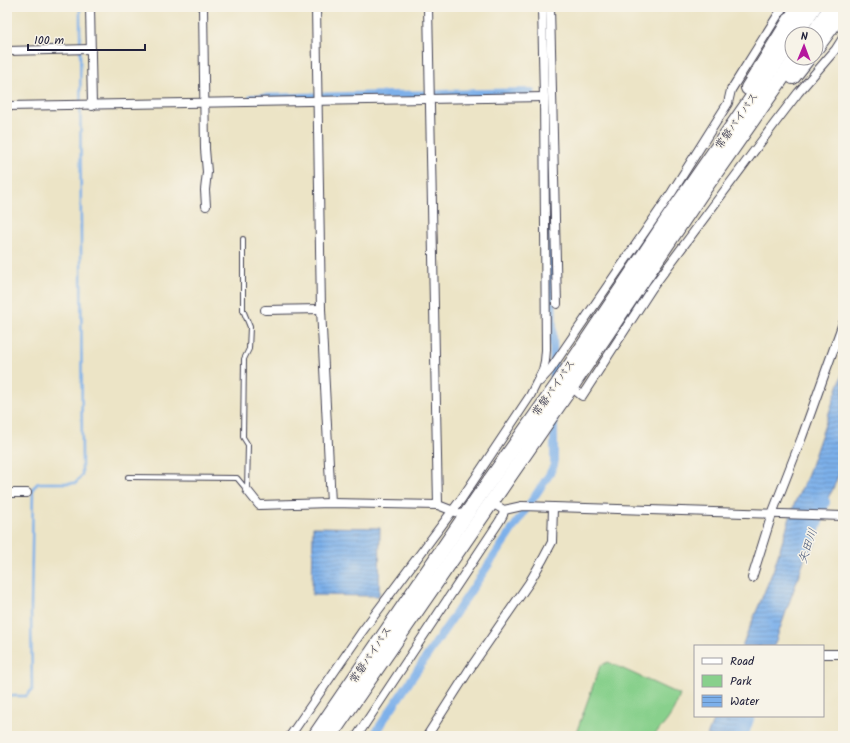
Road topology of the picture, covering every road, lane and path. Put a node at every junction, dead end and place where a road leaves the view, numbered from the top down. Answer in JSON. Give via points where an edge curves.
{"nodes":[{"id":1,"x":90,"y":7,"type":"edge"},
{"id":2,"x":203,"y":7,"type":"edge"},
{"id":3,"x":316,"y":7,"type":"edge"},
{"id":4,"x":428,"y":7,"type":"edge"},
{"id":5,"x":542,"y":7,"type":"edge"},
{"id":6,"x":550,"y":7,"type":"edge"},
{"id":7,"x":783,"y":7,"type":"edge"},
{"id":8,"x":798,"y":7,"type":"edge"},
{"id":9,"x":814,"y":7,"type":"edge"},
{"id":10,"x":831,"y":7,"type":"edge"},
{"id":11,"x":843,"y":11,"type":"edge"},
{"id":12,"x":801,"y":26,"type":"edge"},
{"id":13,"x":818,"y":26,"type":"edge"},
{"id":14,"x":824,"y":37,"type":"edge"},
{"id":15,"x":843,"y":38,"type":"edge"},
{"id":16,"x":91,"y":49,"type":"junction"},
{"id":17,"x":7,"y":51,"type":"edge"},
{"id":18,"x":784,"y":54,"type":"edge"},
{"id":19,"x":789,"y":66,"type":"edge"},
{"id":20,"x":799,"y":66,"type":"edge"},
{"id":21,"x":546,"y":91,"type":"junction"},
{"id":22,"x":430,"y":99,"type":"junction"},
{"id":23,"x":318,"y":101,"type":"junction"},
{"id":24,"x":204,"y":104,"type":"junction"},
{"id":25,"x":7,"y":106,"type":"edge"},
{"id":26,"x":92,"y":106,"type":"junction"},
{"id":27,"x":753,"y":108,"type":"junction"},
{"id":28,"x":206,"y":206,"type":"dead end"},
{"id":29,"x":244,"y":239,"type":"dead end"},
{"id":30,"x":557,"y":304,"type":"dead end"},
{"id":31,"x":321,"y":309,"type":"junction"},
{"id":32,"x":265,"y":310,"type":"dead end"},
{"id":33,"x":843,"y":323,"type":"edge"},
{"id":34,"x":536,"y":386,"type":"junction"},
{"id":35,"x":559,"y":393,"type":"junction"},
{"id":36,"x":128,"y":476,"type":"dead end"},
{"id":37,"x":247,"y":490,"type":"junction"},
{"id":38,"x":7,"y":493,"type":"edge"},
{"id":39,"x":27,"y":493,"type":"dead end"},
{"id":40,"x":490,"y":502,"type":"junction"},
{"id":41,"x":331,"y":503,"type":"junction"},
{"id":42,"x":438,"y":505,"type":"junction"},
{"id":43,"x":553,"y":507,"type":"junction"},
{"id":44,"x":504,"y":510,"type":"junction"},
{"id":45,"x":451,"y":511,"type":"junction"},
{"id":46,"x":773,"y":514,"type":"junction"},
{"id":47,"x":466,"y":516,"type":"junction"},
{"id":48,"x":843,"y":516,"type":"edge"},
{"id":49,"x":752,"y":578,"type":"dead end"},
{"id":50,"x":824,"y":654,"type":"edge"},
{"id":51,"x":843,"y":654,"type":"edge"},
{"id":52,"x":290,"y":736,"type":"edge"},
{"id":53,"x":316,"y":736,"type":"edge"},
{"id":54,"x":330,"y":736,"type":"edge"},
{"id":55,"x":357,"y":736,"type":"edge"},
{"id":56,"x":427,"y":736,"type":"edge"}],
"edges":[{"from":1,"to":16,"type":"street"},
{"from":2,"to":24,"type":"street"},
{"from":3,"to":23,"type":"street"},
{"from":4,"to":22,"type":"street"},
{"from":5,"to":21,"type":"street"},
{"from":6,"to":21,"type":"street"},
{"from":7,"to":34,"type":"street","via":[[731,90],[728,103],[672,192],[550,370]]},
{"from":8,"to":27,"type":"highway"},
{"from":9,"to":12,"type":"highway"},
{"from":10,"to":13,"type":"highway"},
{"from":11,"to":14,"type":"highway"},
{"from":15,"to":35,"type":"street","via":[[775,123],[652,288],[582,396]]},
{"from":16,"to":17,"type":"street"},
{"from":16,"to":26,"type":"street"},
{"from":18,"to":27,"type":"highway","name":"常磐バイパス"},
{"from":19,"to":27,"type":"highway","name":"常磐バイパス"},
{"from":20,"to":27,"type":"highway"},
{"from":21,"to":22,"type":"street"},
{"from":21,"to":30,"type":"street"},
{"from":21,"to":34,"type":"street","via":[[546,350],[544,365]]},
{"from":22,"to":23,"type":"street"},
{"from":22,"to":42,"type":"street"},
{"from":23,"to":24,"type":"street"},
{"from":23,"to":31,"type":"street"},
{"from":24,"to":26,"type":"street"},
{"from":24,"to":28,"type":"street"},
{"from":25,"to":26,"type":"street"},
{"from":27,"to":35,"type":"highway","name":"常磐バイパス","via":[[732,151]]},
{"from":27,"to":35,"type":"highway","name":"常磐バイパス","via":[[716,150],[670,216]]},
{"from":29,"to":37,"type":"lane","via":[[243,310],[250,327],[249,349],[244,359],[243,437],[248,445]]},
{"from":31,"to":32,"type":"street"},
{"from":31,"to":41,"type":"street"},
{"from":33,"to":46,"type":"street"},
{"from":34,"to":45,"type":"street"},
{"from":35,"to":40,"type":"highway","name":"常磐バイパス","via":[[550,416]]},
{"from":35,"to":47,"type":"highway","name":"常磐バイパス"},
{"from":36,"to":37,"type":"lane","via":[[237,478]]},
{"from":37,"to":41,"type":"street","via":[[259,505]]},
{"from":38,"to":39,"type":"street"},
{"from":40,"to":44,"type":"street"},
{"from":40,"to":54,"type":"highway","name":"常磐バイパス"},
{"from":41,"to":42,"type":"street"},
{"from":42,"to":45,"type":"street"},
{"from":43,"to":44,"type":"street","via":[[522,506]]},
{"from":43,"to":46,"type":"street"},
{"from":43,"to":56,"type":"street","via":[[552,542],[543,559]]},
{"from":44,"to":55,"type":"street","via":[[499,522]]},
{"from":45,"to":47,"type":"street"},
{"from":45,"to":52,"type":"street","via":[[361,633]]},
{"from":46,"to":48,"type":"street"},
{"from":46,"to":49,"type":"street"},
{"from":47,"to":53,"type":"highway","name":"常磐バイパス"},
{"from":50,"to":51,"type":"street"}]}
